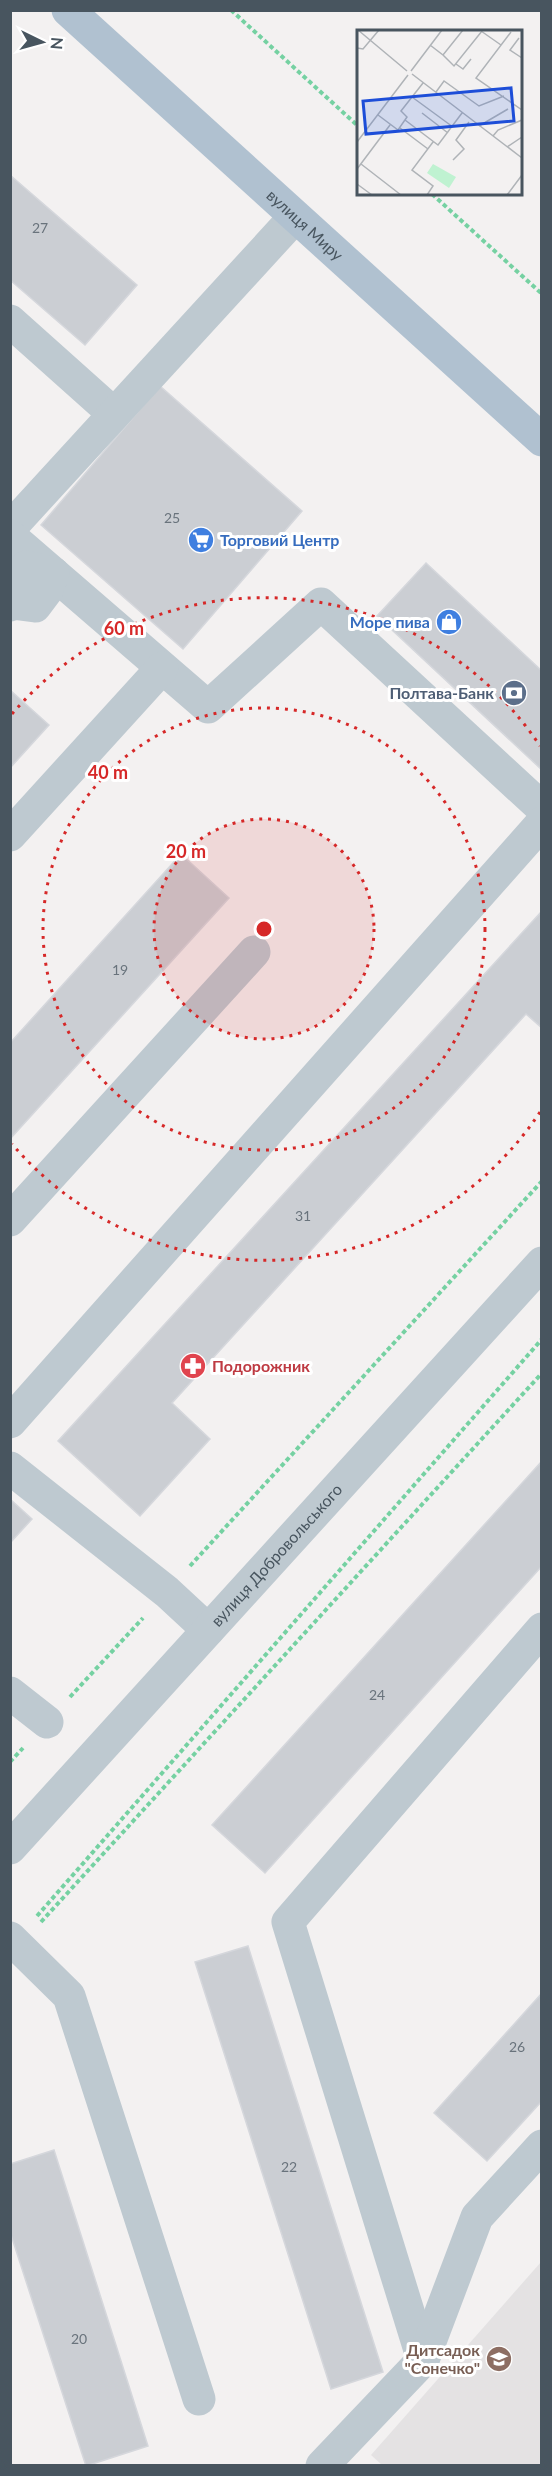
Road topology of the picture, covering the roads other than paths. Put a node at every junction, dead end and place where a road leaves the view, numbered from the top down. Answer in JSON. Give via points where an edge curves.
{"nodes":[{"id":1,"x":68,"y":10,"type":"edge"},
{"id":2,"x":296,"y":217,"type":"junction"},
{"id":3,"x":10,"y":321,"type":"edge"},
{"id":4,"x":114,"y":414,"type":"junction"},
{"id":5,"x":542,"y":440,"type":"edge"},
{"id":6,"x":10,"y":528,"type":"edge"},
{"id":7,"x":10,"y":536,"type":"edge"},
{"id":8,"x":53,"y":573,"type":"junction"},
{"id":9,"x":11,"y":604,"type":"edge"},
{"id":10,"x":162,"y":668,"type":"junction"},
{"id":11,"x":542,"y":808,"type":"edge"},
{"id":12,"x":542,"y":823,"type":"edge"},
{"id":13,"x":10,"y":835,"type":"edge"},
{"id":14,"x":254,"y":952,"type":"dead end"},
{"id":15,"x":10,"y":1220,"type":"edge"},
{"id":16,"x":542,"y":1263,"type":"edge"},
{"id":17,"x":10,"y":1422,"type":"edge"},
{"id":18,"x":10,"y":1468,"type":"edge"},
{"id":19,"x":542,"y":1629,"type":"edge"},
{"id":20,"x":208,"y":1630,"type":"junction"},
{"id":21,"x":10,"y":1693,"type":"edge"},
{"id":22,"x":47,"y":1722,"type":"road end"},
{"id":23,"x":10,"y":1848,"type":"edge"},
{"id":24,"x":15,"y":1942,"type":"edge"},
{"id":25,"x":542,"y":2146,"type":"edge"},
{"id":26,"x":423,"y":2360,"type":"junction"},
{"id":27,"x":199,"y":2399,"type":"dead end"},
{"id":28,"x":322,"y":2466,"type":"edge"}],
"edges":[{"from":1,"to":2,"type":"main road","name":"вулиця Миру"},
{"from":2,"to":4,"type":"street"},
{"from":2,"to":5,"type":"main road","name":"вулиця Миру"},
{"from":3,"to":4,"type":"street"},
{"from":4,"to":6,"type":"street"},
{"from":7,"to":8,"type":"street"},
{"from":8,"to":9,"type":"street","via":[[35,606]]},
{"from":8,"to":10,"type":"street"},
{"from":10,"to":11,"type":"street","via":[[208,707],[321,604]]},
{"from":10,"to":13,"type":"street"},
{"from":12,"to":17,"type":"street"},
{"from":14,"to":15,"type":"street"},
{"from":16,"to":20,"type":"street","name":"вулиця Добровольського"},
{"from":18,"to":20,"type":"street","via":[[167,1592]]},
{"from":19,"to":26,"type":"street","via":[[288,1922]]},
{"from":20,"to":23,"type":"street","name":"вулиця Добровольського"},
{"from":21,"to":22,"type":"street"},
{"from":24,"to":27,"type":"street","via":[[69,1996]]},
{"from":25,"to":26,"type":"street","via":[[477,2217]]},
{"from":26,"to":28,"type":"street"}]}
